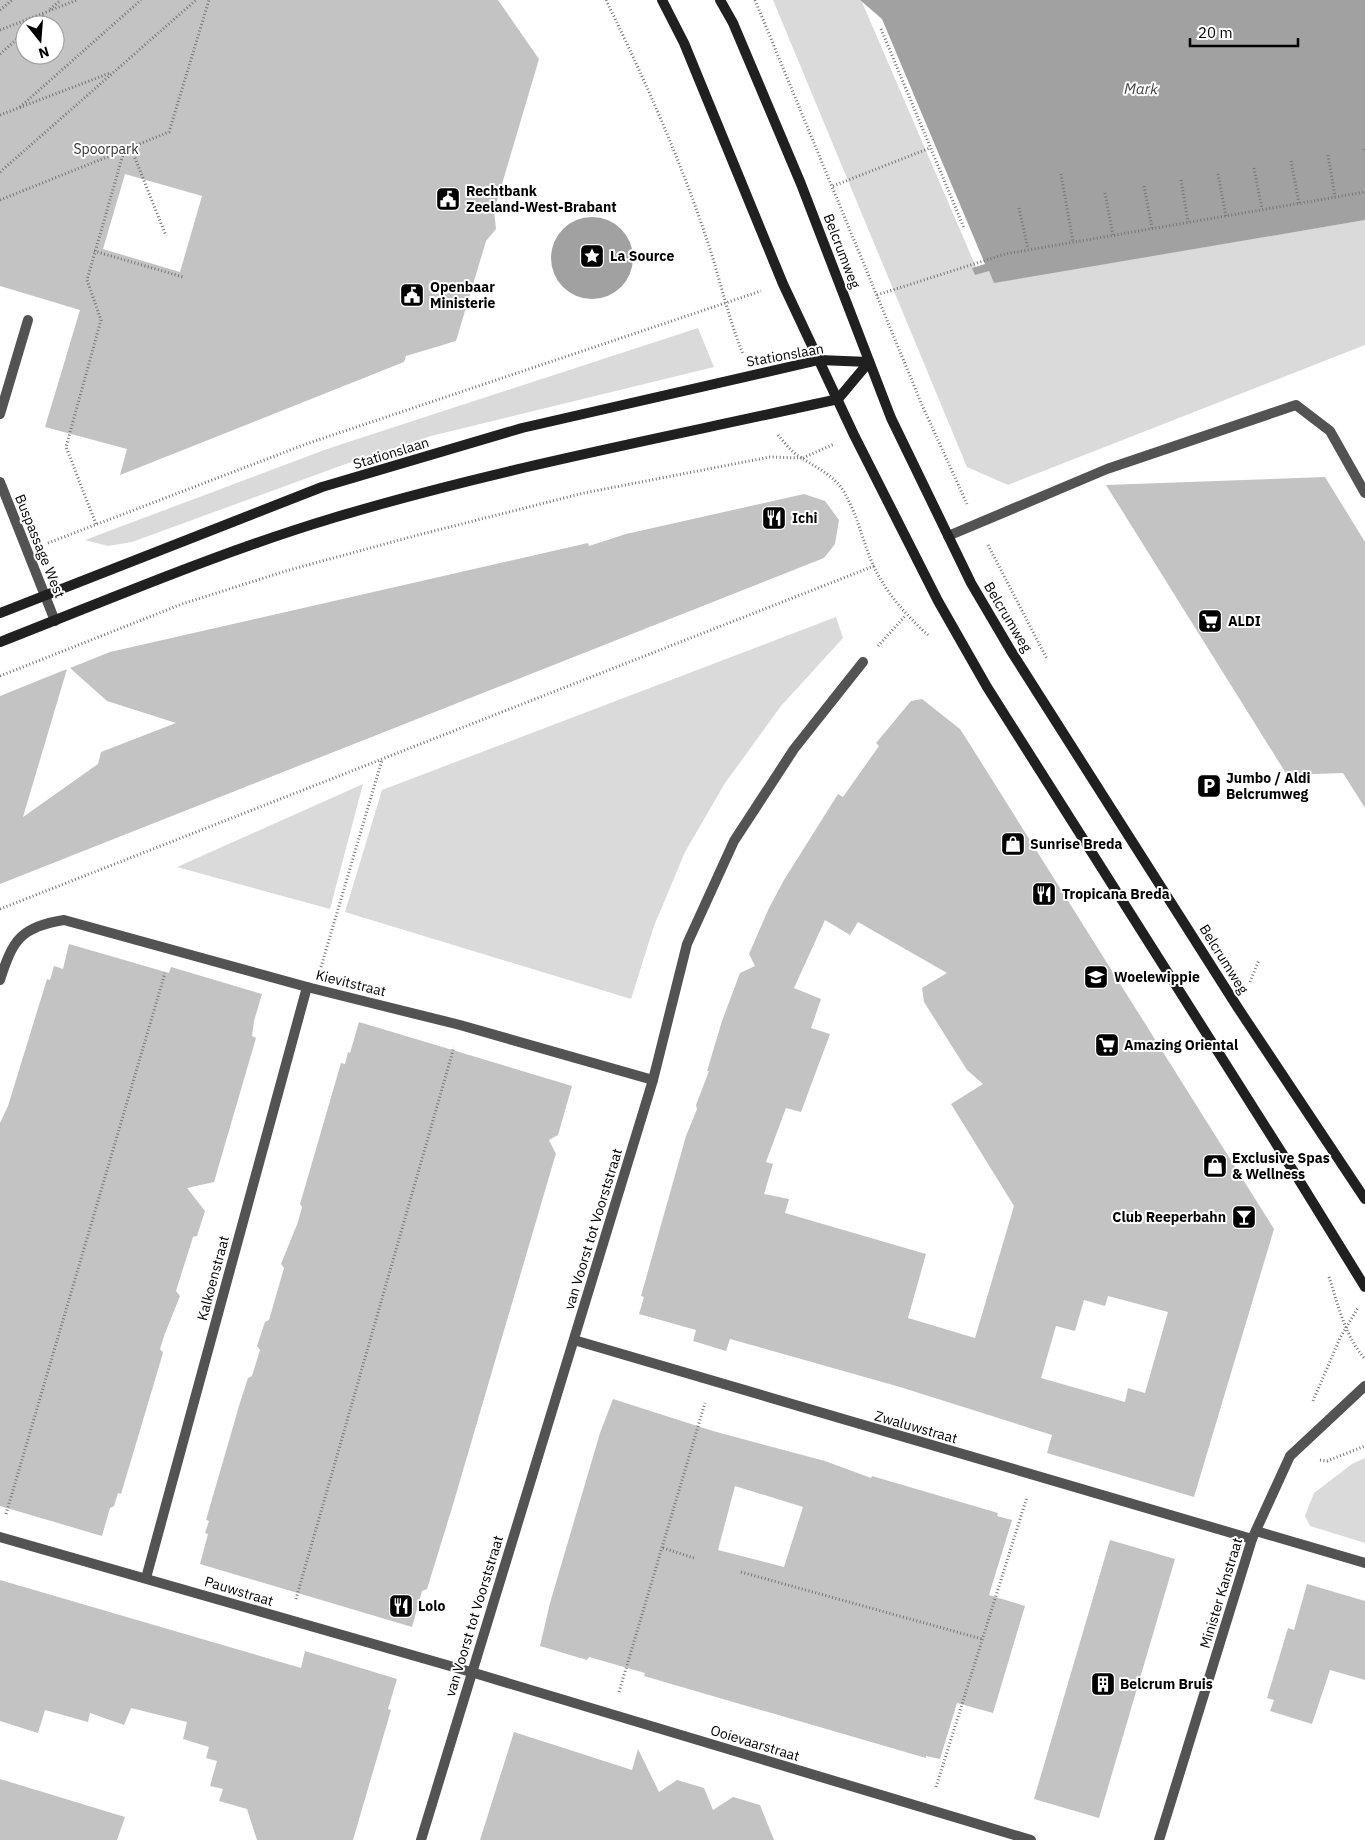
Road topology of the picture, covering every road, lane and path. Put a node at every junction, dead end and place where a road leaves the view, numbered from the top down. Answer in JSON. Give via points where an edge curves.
{"nodes":[{"id":1,"x":12,"y":0,"type":"edge"},
{"id":2,"x":60,"y":0,"type":"edge"},
{"id":3,"x":77,"y":0,"type":"edge"},
{"id":4,"x":142,"y":0,"type":"edge"},
{"id":5,"x":196,"y":0,"type":"edge"},
{"id":6,"x":209,"y":0,"type":"edge"},
{"id":7,"x":606,"y":0,"type":"edge"},
{"id":8,"x":662,"y":0,"type":"edge"},
{"id":9,"x":720,"y":0,"type":"edge"},
{"id":10,"x":755,"y":0,"type":"edge"},
{"id":11,"x":0,"y":10,"type":"edge"},
{"id":12,"x":47,"y":12,"type":"junction"},
{"id":13,"x":44,"y":15,"type":"edge"},
{"id":14,"x":881,"y":29,"type":"dead end"},
{"id":15,"x":0,"y":30,"type":"edge"},
{"id":16,"x":15,"y":41,"type":"edge"},
{"id":17,"x":0,"y":54,"type":"edge"},
{"id":18,"x":113,"y":72,"type":"junction"},
{"id":19,"x":20,"y":107,"type":"junction"},
{"id":20,"x":0,"y":115,"type":"edge"},
{"id":21,"x":131,"y":148,"type":"junction"},
{"id":22,"x":930,"y":148,"type":"junction"},
{"id":23,"x":124,"y":151,"type":"junction"},
{"id":24,"x":1328,"y":155,"type":"dead end"},
{"id":25,"x":1291,"y":161,"type":"dead end"},
{"id":26,"x":1254,"y":168,"type":"dead end"},
{"id":27,"x":0,"y":172,"type":"edge"},
{"id":28,"x":1061,"y":174,"type":"dead end"},
{"id":29,"x":1218,"y":174,"type":"dead end"},
{"id":30,"x":1181,"y":180,"type":"dead end"},
{"id":31,"x":833,"y":186,"type":"junction"},
{"id":32,"x":1144,"y":186,"type":"dead end"},
{"id":33,"x":1365,"y":192,"type":"edge"},
{"id":34,"x":1105,"y":193,"type":"dead end"},
{"id":35,"x":1335,"y":197,"type":"junction"},
{"id":36,"x":0,"y":200,"type":"edge"},
{"id":37,"x":1299,"y":203,"type":"junction"},
{"id":38,"x":1020,"y":208,"type":"dead end"},
{"id":39,"x":1262,"y":210,"type":"junction"},
{"id":40,"x":1226,"y":216,"type":"junction"},
{"id":41,"x":1188,"y":222,"type":"junction"},
{"id":42,"x":964,"y":228,"type":"dead end"},
{"id":43,"x":1152,"y":228,"type":"junction"},
{"id":44,"x":1113,"y":235,"type":"junction"},
{"id":45,"x":166,"y":236,"type":"dead end"},
{"id":46,"x":1072,"y":242,"type":"junction"},
{"id":47,"x":1028,"y":249,"type":"junction"},
{"id":48,"x":94,"y":251,"type":"junction"},
{"id":49,"x":183,"y":277,"type":"dead end"},
{"id":50,"x":876,"y":295,"type":"junction"},
{"id":51,"x":28,"y":320,"type":"dead end"},
{"id":52,"x":819,"y":360,"type":"junction"},
{"id":53,"x":870,"y":362,"type":"junction"},
{"id":54,"x":838,"y":400,"type":"junction"},
{"id":55,"x":0,"y":414,"type":"edge"},
{"id":56,"x":0,"y":482,"type":"edge"},
{"id":57,"x":1365,"y":493,"type":"edge"},
{"id":58,"x":96,"y":524,"type":"junction"},
{"id":59,"x":977,"y":524,"type":"junction"},
{"id":60,"x":948,"y":536,"type":"junction"},
{"id":61,"x":27,"y":551,"type":"junction"},
{"id":62,"x":874,"y":566,"type":"junction"},
{"id":63,"x":45,"y":594,"type":"junction"},
{"id":64,"x":0,"y":613,"type":"edge"},
{"id":65,"x":906,"y":615,"type":"junction"},
{"id":66,"x":55,"y":621,"type":"junction"},
{"id":67,"x":935,"y":641,"type":"dead end"},
{"id":68,"x":0,"y":642,"type":"edge"},
{"id":69,"x":864,"y":662,"type":"joint"},
{"id":70,"x":1052,"y":668,"type":"dead end"},
{"id":71,"x":0,"y":676,"type":"edge"},
{"id":72,"x":382,"y":759,"type":"junction"},
{"id":73,"x":0,"y":909,"type":"edge"},
{"id":74,"x":173,"y":949,"type":"junction"},
{"id":75,"x":1244,"y":976,"type":"dead end"},
{"id":76,"x":0,"y":980,"type":"edge"},
{"id":77,"x":1249,"y":984,"type":"dead end"},
{"id":78,"x":311,"y":988,"type":"junction"},
{"id":79,"x":460,"y":1025,"type":"junction"},
{"id":80,"x":653,"y":1080,"type":"junction"},
{"id":81,"x":1365,"y":1199,"type":"edge"},
{"id":82,"x":1365,"y":1287,"type":"edge"},
{"id":83,"x":574,"y":1340,"type":"junction"},
{"id":84,"x":711,"y":1380,"type":"junction"},
{"id":85,"x":1365,"y":1386,"type":"edge"},
{"id":86,"x":1034,"y":1475,"type":"junction"},
{"id":87,"x":3,"y":1523,"type":"dead end"},
{"id":88,"x":1254,"y":1535,"type":"junction"},
{"id":89,"x":0,"y":1537,"type":"edge"},
{"id":90,"x":663,"y":1548,"type":"junction"},
{"id":91,"x":694,"y":1558,"type":"dead end"},
{"id":92,"x":1365,"y":1563,"type":"edge"},
{"id":93,"x":741,"y":1572,"type":"dead end"},
{"id":94,"x":146,"y":1578,"type":"junction"},
{"id":95,"x":290,"y":1620,"type":"junction"},
{"id":96,"x":982,"y":1639,"type":"junction"},
{"id":97,"x":471,"y":1672,"type":"junction"},
{"id":98,"x":612,"y":1714,"type":"junction"},
{"id":99,"x":929,"y":1810,"type":"junction"},
{"id":100,"x":421,"y":1840,"type":"edge"},
{"id":101,"x":1032,"y":1840,"type":"edge"},
{"id":102,"x":1159,"y":1840,"type":"edge"}],
"edges":[{"from":1,"to":11,"type":"path"},
{"from":2,"to":12,"type":"path"},
{"from":3,"to":12,"type":"path"},
{"from":4,"to":19,"type":"path"},
{"from":5,"to":18,"type":"path"},
{"from":6,"to":21,"type":"path","via":[[169,132]]},
{"from":7,"to":58,"type":"path","via":[[680,166],[726,303],[306,444]]},
{"from":8,"to":52,"type":"main road","via":[[684,43],[779,274]]},
{"from":9,"to":53,"type":"main road","name":"Belcrumweg","via":[[801,184]]},
{"from":10,"to":31,"type":"path","name":"Belcrumweg"},
{"from":12,"to":13,"type":"path"},
{"from":12,"to":15,"type":"path"},
{"from":14,"to":22,"type":"path"},
{"from":16,"to":17,"type":"path"},
{"from":18,"to":19,"type":"path"},
{"from":18,"to":27,"type":"path"},
{"from":19,"to":20,"type":"path"},
{"from":21,"to":23,"type":"path"},
{"from":21,"to":45,"type":"path"},
{"from":22,"to":31,"type":"path"},
{"from":22,"to":42,"type":"path"},
{"from":23,"to":36,"type":"path"},
{"from":23,"to":48,"type":"path"},
{"from":24,"to":35,"type":"path"},
{"from":25,"to":37,"type":"path"},
{"from":26,"to":39,"type":"path"},
{"from":28,"to":46,"type":"path"},
{"from":29,"to":40,"type":"path"},
{"from":30,"to":41,"type":"path"},
{"from":31,"to":50,"type":"path","name":"Belcrumweg"},
{"from":32,"to":43,"type":"path"},
{"from":33,"to":35,"type":"path"},
{"from":34,"to":44,"type":"path"},
{"from":35,"to":37,"type":"path"},
{"from":37,"to":39,"type":"path"},
{"from":38,"to":47,"type":"path"},
{"from":39,"to":40,"type":"path"},
{"from":40,"to":41,"type":"path"},
{"from":41,"to":43,"type":"path"},
{"from":43,"to":44,"type":"path"},
{"from":44,"to":46,"type":"path"},
{"from":46,"to":47,"type":"path"},
{"from":47,"to":50,"type":"path"},
{"from":48,"to":49,"type":"path"},
{"from":48,"to":58,"type":"path","via":[[87,280],[101,320],[66,447]]},
{"from":50,"to":59,"type":"path","name":"Belcrumweg"},
{"from":51,"to":55,"type":"street"},
{"from":52,"to":53,"type":"main road","name":"Stationslaan"},
{"from":52,"to":54,"type":"main road"},
{"from":52,"to":63,"type":"main road","name":"Stationslaan","via":[[522,428],[322,487]]},
{"from":53,"to":54,"type":"main road"},
{"from":53,"to":60,"type":"main road","name":"Belcrumweg","via":[[891,418]]},
{"from":54,"to":66,"type":"main road","via":[[532,464],[332,518],[182,571]]},
{"from":54,"to":82,"type":"main road","via":[[938,601],[987,687]]},
{"from":56,"to":61,"type":"street","name":"Buspassage West"},
{"from":57,"to":59,"type":"street","via":[[1330,431],[1296,405],[1107,469]]},
{"from":58,"to":61,"type":"path"},
{"from":59,"to":60,"type":"street"},
{"from":59,"to":70,"type":"path","name":"Belcrumweg"},
{"from":60,"to":81,"type":"main road","name":"Belcrumweg","via":[[1011,651],[1238,1008]]},
{"from":61,"to":63,"type":"street","name":"Buspassage West"},
{"from":62,"to":65,"type":"path"},
{"from":62,"to":71,"type":"path","via":[[861,526],[841,488],[826,472],[802,458],[770,457],[584,493],[289,570],[182,604]]},
{"from":62,"to":72,"type":"path"},
{"from":63,"to":64,"type":"main road","name":"Stationslaan"},
{"from":63,"to":66,"type":"street","name":"Buspassage West"},
{"from":65,"to":67,"type":"path"},
{"from":65,"to":69,"type":"path"},
{"from":66,"to":68,"type":"main road"},
{"from":69,"to":80,"type":"street","name":"van Voorst tot Voorststraat","via":[[794,749],[734,841],[687,944]]},
{"from":72,"to":73,"type":"path"},
{"from":72,"to":78,"type":"path"},
{"from":74,"to":76,"type":"street","name":"Kievitstraat","via":[[64,920],[42,923],[23,934],[9,950]]},
{"from":74,"to":78,"type":"street","name":"Kievitstraat"},
{"from":74,"to":87,"type":"path"},
{"from":75,"to":77,"type":"path","name":"Belcrumweg"},
{"from":78,"to":79,"type":"street","name":"Kievitstraat"},
{"from":78,"to":94,"type":"street","name":"Kalkoenstraat"},
{"from":79,"to":80,"type":"street","name":"Kievitstraat"},
{"from":79,"to":95,"type":"path"},
{"from":80,"to":83,"type":"street","name":"van Voorst tot Voorststraat"},
{"from":83,"to":84,"type":"street","name":"Zwaluwstraat"},
{"from":83,"to":97,"type":"street","name":"van Voorst tot Voorststraat"},
{"from":84,"to":86,"type":"street","name":"Zwaluwstraat"},
{"from":84,"to":90,"type":"path"},
{"from":85,"to":88,"type":"street","name":"Minister Kanstraat","via":[[1290,1456]]},
{"from":86,"to":88,"type":"street","name":"Zwaluwstraat"},
{"from":86,"to":96,"type":"path"},
{"from":88,"to":92,"type":"street","name":"Zwaluwstraat"},
{"from":88,"to":102,"type":"street","name":"Minister Kanstraat"},
{"from":89,"to":94,"type":"street","name":"Pauwstraat"},
{"from":90,"to":91,"type":"path"},
{"from":90,"to":98,"type":"path"},
{"from":93,"to":96,"type":"path"},
{"from":94,"to":95,"type":"street","name":"Pauwstraat"},
{"from":95,"to":97,"type":"street","name":"Pauwstraat"},
{"from":96,"to":99,"type":"path"},
{"from":97,"to":98,"type":"street","name":"Ooievaarstraat"},
{"from":97,"to":100,"type":"street","name":"van Voorst tot Voorststraat"},
{"from":98,"to":99,"type":"street","name":"Ooievaarstraat"},
{"from":99,"to":101,"type":"street","name":"Ooievaarstraat"}]}
